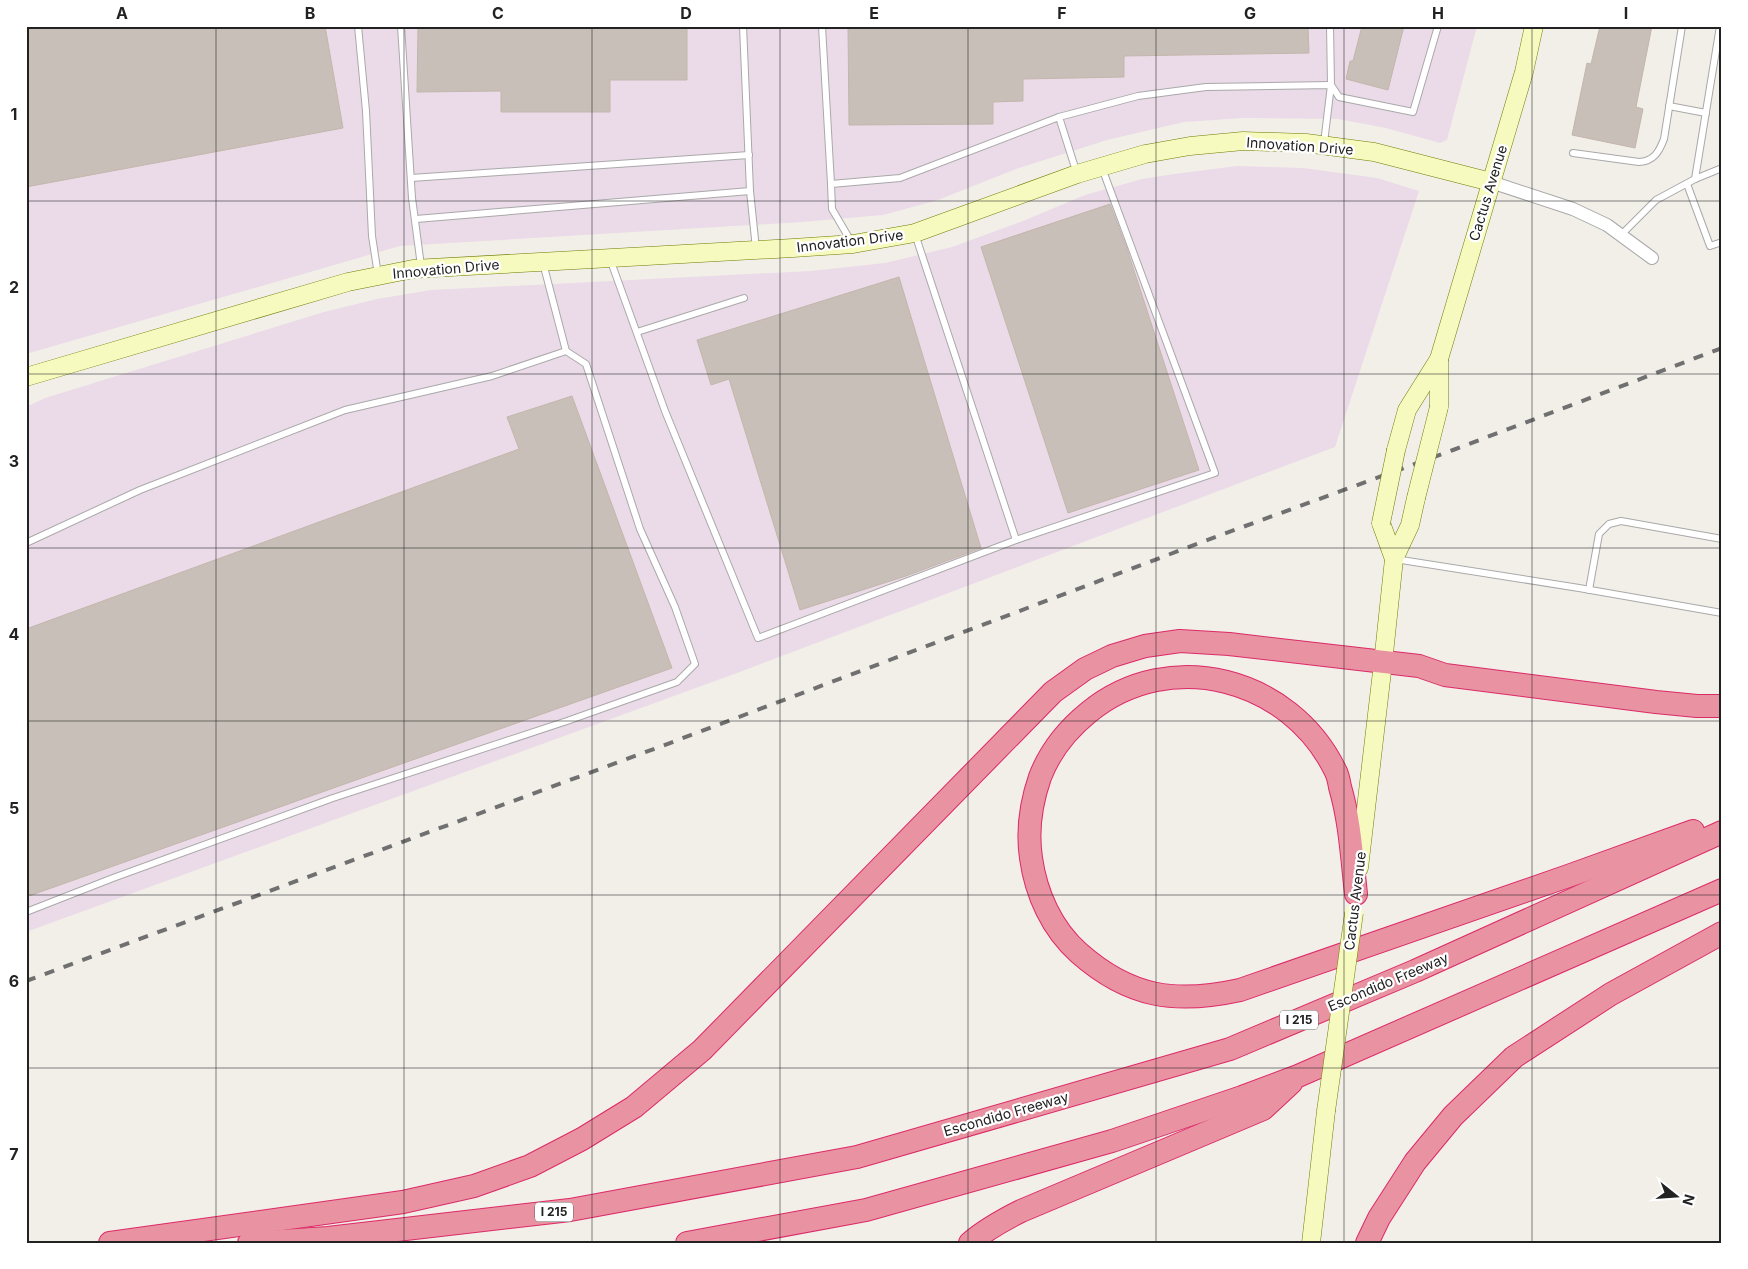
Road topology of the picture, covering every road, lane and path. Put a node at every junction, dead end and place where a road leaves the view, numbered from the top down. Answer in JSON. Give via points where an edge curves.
{"nodes":[{"id":1,"x":358,"y":26,"type":"edge"},
{"id":2,"x":400,"y":26,"type":"edge"},
{"id":3,"x":743,"y":26,"type":"edge"},
{"id":4,"x":822,"y":26,"type":"edge"},
{"id":5,"x":1330,"y":26,"type":"edge"},
{"id":6,"x":1438,"y":26,"type":"edge"},
{"id":7,"x":1534,"y":26,"type":"edge"},
{"id":8,"x":1682,"y":26,"type":"edge"},
{"id":9,"x":1720,"y":26,"type":"edge"},
{"id":10,"x":1331,"y":86,"type":"junction"},
{"id":11,"x":1669,"y":106,"type":"junction"},
{"id":12,"x":1706,"y":113,"type":"junction"},
{"id":13,"x":1059,"y":117,"type":"junction"},
{"id":14,"x":1324,"y":146,"type":"junction"},
{"id":15,"x":1573,"y":153,"type":"dead end"},
{"id":16,"x":749,"y":155,"type":"junction"},
{"id":17,"x":1101,"y":167,"type":"junction"},
{"id":18,"x":1722,"y":168,"type":"edge"},
{"id":19,"x":1077,"y":174,"type":"junction"},
{"id":20,"x":411,"y":178,"type":"junction"},
{"id":21,"x":1695,"y":178,"type":"junction"},
{"id":22,"x":1491,"y":182,"type":"junction"},
{"id":23,"x":831,"y":184,"type":"junction"},
{"id":24,"x":1687,"y":184,"type":"junction"},
{"id":25,"x":750,"y":191,"type":"junction"},
{"id":26,"x":416,"y":218,"type":"junction"},
{"id":27,"x":915,"y":233,"type":"junction"},
{"id":28,"x":1621,"y":235,"type":"junction"},
{"id":29,"x":1722,"y":242,"type":"edge"},
{"id":30,"x":853,"y":244,"type":"junction"},
{"id":31,"x":756,"y":250,"type":"junction"},
{"id":32,"x":610,"y":258,"type":"junction"},
{"id":33,"x":1652,"y":258,"type":"dead end"},
{"id":34,"x":543,"y":262,"type":"junction"},
{"id":35,"x":422,"y":269,"type":"junction"},
{"id":36,"x":378,"y":276,"type":"junction"},
{"id":37,"x":744,"y":298,"type":"dead end"},
{"id":38,"x":637,"y":332,"type":"junction"},
{"id":39,"x":566,"y":351,"type":"junction"},
{"id":40,"x":1439,"y":359,"type":"junction"},
{"id":41,"x":26,"y":376,"type":"edge"},
{"id":42,"x":1722,"y":539,"type":"edge"},
{"id":43,"x":1016,"y":540,"type":"junction"},
{"id":44,"x":26,"y":543,"type":"edge"},
{"id":45,"x":1394,"y":559,"type":"junction"},
{"id":46,"x":1589,"y":590,"type":"junction"},
{"id":47,"x":1722,"y":613,"type":"edge"},
{"id":48,"x":1384,"y":663,"type":"junction"},
{"id":49,"x":1722,"y":706,"type":"edge"},
{"id":50,"x":1722,"y":820,"type":"edge"},
{"id":51,"x":1722,"y":832,"type":"edge"},
{"id":52,"x":1722,"y":890,"type":"edge"},
{"id":53,"x":1355,"y":903,"type":"junction"},
{"id":54,"x":26,"y":912,"type":"edge"},
{"id":55,"x":1722,"y":932,"type":"edge"},
{"id":56,"x":1298,"y":1076,"type":"junction"},
{"id":57,"x":110,"y":1243,"type":"edge"},
{"id":58,"x":248,"y":1243,"type":"edge"},
{"id":59,"x":687,"y":1243,"type":"edge"},
{"id":60,"x":970,"y":1243,"type":"edge"},
{"id":61,"x":1311,"y":1243,"type":"edge"},
{"id":62,"x":1366,"y":1243,"type":"edge"}],
"edges":[{"from":1,"to":36,"type":"lane","via":[[372,236]]},
{"from":2,"to":20,"type":"lane"},
{"from":3,"to":16,"type":"lane"},
{"from":4,"to":23,"type":"lane"},
{"from":5,"to":10,"type":"lane"},
{"from":6,"to":10,"type":"lane","via":[[1413,112],[1339,97]]},
{"from":7,"to":22,"type":"street","name":"Cactus Avenue","via":[[1524,72]]},
{"from":8,"to":11,"type":"lane"},
{"from":9,"to":12,"type":"lane"},
{"from":10,"to":13,"type":"lane","via":[[1206,87],[1138,96]]},
{"from":10,"to":14,"type":"lane"},
{"from":11,"to":12,"type":"lane"},
{"from":11,"to":15,"type":"lane","via":[[1664,139],[1659,152],[1649,161]]},
{"from":12,"to":21,"type":"lane"},
{"from":13,"to":19,"type":"lane"},
{"from":13,"to":23,"type":"lane","via":[[900,178]]},
{"from":14,"to":17,"type":"street","name":"Innovation Drive","via":[[1243,141],[1207,144],[1145,154]]},
{"from":14,"to":22,"type":"street","name":"Innovation Drive","via":[[1374,152]]},
{"from":16,"to":20,"type":"lane"},
{"from":16,"to":25,"type":"lane"},
{"from":17,"to":19,"type":"street","name":"Innovation Drive"},
{"from":17,"to":43,"type":"lane","via":[[1215,473]]},
{"from":18,"to":21,"type":"lane"},
{"from":19,"to":27,"type":"street","name":"Innovation Drive"},
{"from":20,"to":26,"type":"lane"},
{"from":21,"to":24,"type":"lane"},
{"from":22,"to":28,"type":"street","name":"Innovation Drive","via":[[1573,209],[1608,225]]},
{"from":22,"to":40,"type":"street","name":"Cactus Avenue"},
{"from":23,"to":30,"type":"lane","via":[[832,209]]},
{"from":24,"to":28,"type":"lane","via":[[1656,200]]},
{"from":24,"to":29,"type":"lane","via":[[1710,246]]},
{"from":25,"to":26,"type":"lane"},
{"from":25,"to":31,"type":"lane"},
{"from":26,"to":35,"type":"lane"},
{"from":27,"to":30,"type":"street","name":"Innovation Drive"},
{"from":27,"to":43,"type":"lane"},
{"from":28,"to":33,"type":"street","name":"Innovation Drive"},
{"from":30,"to":31,"type":"street","name":"Innovation Drive"},
{"from":31,"to":32,"type":"street","name":"Innovation Drive"},
{"from":32,"to":34,"type":"street","name":"Innovation Drive"},
{"from":32,"to":38,"type":"lane"},
{"from":34,"to":35,"type":"street","name":"Innovation Drive"},
{"from":34,"to":39,"type":"lane"},
{"from":35,"to":36,"type":"street","name":"Innovation Drive"},
{"from":36,"to":41,"type":"street","name":"Innovation Drive"},
{"from":37,"to":38,"type":"lane"},
{"from":38,"to":43,"type":"lane","via":[[665,411],[758,638]]},
{"from":39,"to":44,"type":"lane","via":[[492,376],[345,410],[140,490]]},
{"from":39,"to":54,"type":"lane","via":[[586,364],[640,529],[675,607],[695,664],[677,682],[333,798]]},
{"from":40,"to":45,"type":"street","name":"Cactus Avenue","bridge":true,"via":[[1439,407],[1410,526]]},
{"from":40,"to":45,"type":"street","name":"Cactus Avenue","bridge":true,"via":[[1408,410],[1392,466],[1381,523]]},
{"from":42,"to":46,"type":"lane","via":[[1621,521],[1609,524],[1600,534]]},
{"from":45,"to":46,"type":"lane"},
{"from":45,"to":48,"type":"street","name":"Cactus Avenue"},
{"from":46,"to":47,"type":"lane"},
{"from":48,"to":49,"type":"highway","via":[[1419,666],[1445,675],[1656,702]]},
{"from":48,"to":53,"type":"street","name":"Cactus Avenue"},
{"from":48,"to":57,"type":"highway","via":[[1180,641],[1145,646],[1112,656],[1085,669],[1053,692],[702,1050],[634,1107],[582,1139],[530,1166],[465,1188],[403,1202]]},
{"from":50,"to":53,"type":"highway","via":[[1240,990],[1190,998],[1164,996],[1137,989],[1094,966],[1059,931],[1040,894],[1029,846],[1030,822],[1036,790],[1048,759],[1079,720],[1099,704],[1147,682],[1199,677],[1252,690],[1275,702],[1298,720],[1336,771],[1348,821]]},
{"from":51,"to":58,"type":"highway","name":"Escondido Freeway","number":"I 215","via":[[1415,971],[1230,1049],[856,1157],[570,1210],[328,1238]]},
{"from":52,"to":56,"type":"highway"},
{"from":53,"to":61,"type":"street","name":"Cactus Avenue","bridge":true},
{"from":55,"to":62,"type":"highway","via":[[1611,994],[1514,1057],[1453,1116],[1415,1162]]},
{"from":56,"to":59,"type":"highway","via":[[1112,1141],[866,1210]]},
{"from":56,"to":60,"type":"highway","via":[[1263,1109],[1021,1211]]}]}
